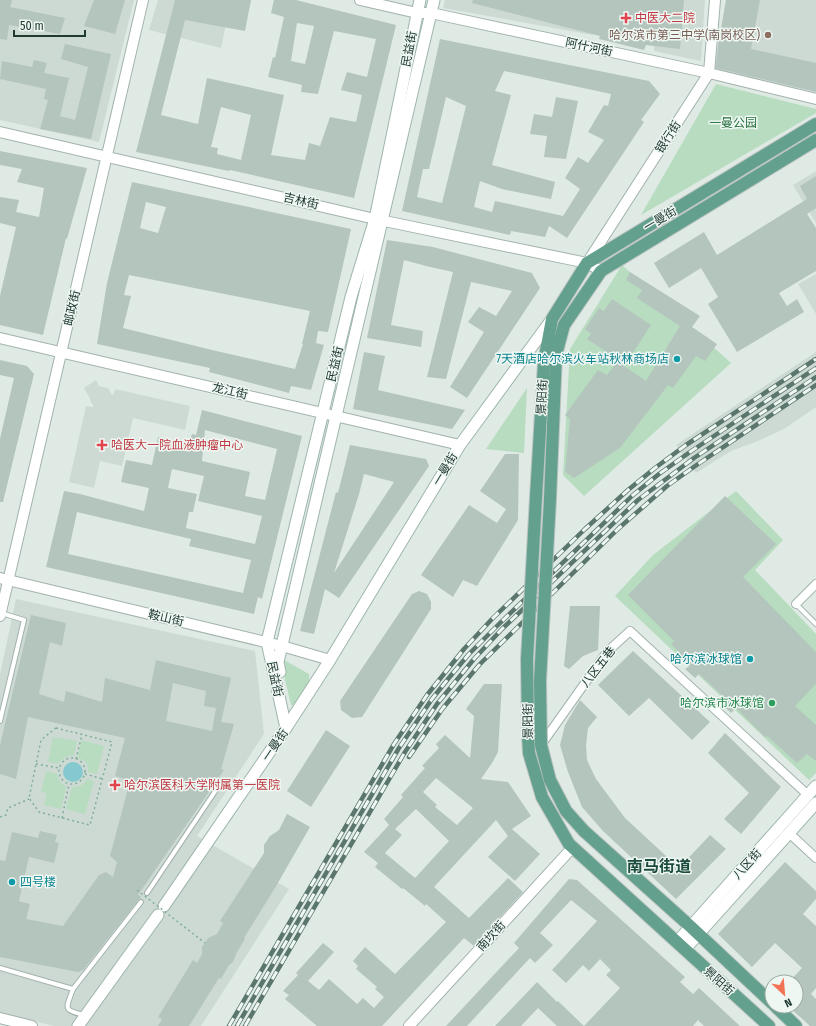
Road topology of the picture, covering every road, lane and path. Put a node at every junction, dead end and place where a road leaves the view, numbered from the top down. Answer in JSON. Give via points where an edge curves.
{"nodes":[{"id":1,"x":143,"y":0,"type":"edge"},
{"id":2,"x":360,"y":0,"type":"edge"},
{"id":3,"x":420,"y":0,"type":"edge"},
{"id":4,"x":434,"y":0,"type":"edge"},
{"id":5,"x":715,"y":0,"type":"edge"},
{"id":6,"x":417,"y":13,"type":"junction"},
{"id":7,"x":431,"y":13,"type":"junction"},
{"id":8,"x":709,"y":73,"type":"junction"},
{"id":9,"x":816,"y":99,"type":"edge"},
{"id":10,"x":816,"y":124,"type":"edge"},
{"id":11,"x":0,"y":132,"type":"edge"},
{"id":12,"x":816,"y":140,"type":"edge"},
{"id":13,"x":107,"y":157,"type":"junction"},
{"id":14,"x":379,"y":219,"type":"junction"},
{"id":15,"x":587,"y":263,"type":"junction"},
{"id":16,"x":601,"y":271,"type":"junction"},
{"id":17,"x":552,"y":319,"type":"junction"},
{"id":18,"x":0,"y":338,"type":"edge"},
{"id":19,"x":61,"y":352,"type":"junction"},
{"id":20,"x":556,"y":355,"type":"joint"},
{"id":21,"x":324,"y":413,"type":"junction"},
{"id":22,"x":336,"y":416,"type":"junction"},
{"id":23,"x":460,"y":445,"type":"junction"},
{"id":24,"x":4,"y":579,"type":"edge"},
{"id":25,"x":816,"y":584,"type":"edge"},
{"id":26,"x":796,"y":604,"type":"joint"},
{"id":27,"x":0,"y":614,"type":"edge"},
{"id":28,"x":816,"y":624,"type":"edge"},
{"id":29,"x":267,"y":642,"type":"junction"},
{"id":30,"x":282,"y":646,"type":"junction"},
{"id":31,"x":330,"y":660,"type":"junction"},
{"id":32,"x":0,"y":721,"type":"edge"},
{"id":33,"x":288,"y":725,"type":"junction"},
{"id":34,"x":82,"y":734,"type":"junction"},
{"id":35,"x":541,"y":745,"type":"junction"},
{"id":36,"x":76,"y":759,"type":"junction"},
{"id":37,"x":36,"y":764,"type":"junction"},
{"id":38,"x":59,"y":768,"type":"junction"},
{"id":39,"x":85,"y":774,"type":"junction"},
{"id":40,"x":103,"y":779,"type":"junction"},
{"id":41,"x":222,"y":780,"type":"dead end"},
{"id":42,"x":69,"y":784,"type":"junction"},
{"id":43,"x":816,"y":786,"type":"edge"},
{"id":44,"x":808,"y":795,"type":"junction"},
{"id":45,"x":29,"y":798,"type":"junction"},
{"id":46,"x":816,"y":803,"type":"edge"},
{"id":47,"x":0,"y":817,"type":"edge"},
{"id":48,"x":62,"y":818,"type":"junction"},
{"id":49,"x":789,"y":833,"type":"junction"},
{"id":50,"x":571,"y":845,"type":"junction"},
{"id":51,"x":816,"y":858,"type":"edge"},
{"id":52,"x":137,"y":890,"type":"dead end"},
{"id":53,"x":147,"y":893,"type":"dead end"},
{"id":54,"x":141,"y":902,"type":"dead end"},
{"id":55,"x":164,"y":906,"type":"dead end"},
{"id":56,"x":158,"y":915,"type":"dead end"},
{"id":57,"x":695,"y":930,"type":"junction"},
{"id":58,"x":205,"y":943,"type":"dead end"},
{"id":59,"x":681,"y":946,"type":"junction"},
{"id":60,"x":0,"y":968,"type":"edge"},
{"id":61,"x":73,"y":989,"type":"junction"},
{"id":62,"x":764,"y":995,"type":"edge"},
{"id":63,"x":783,"y":1014,"type":"edge"},
{"id":64,"x":85,"y":1015,"type":"junction"},
{"id":65,"x":0,"y":1018,"type":"edge"},
{"id":66,"x":32,"y":1026,"type":"edge"},
{"id":67,"x":78,"y":1026,"type":"edge"},
{"id":68,"x":409,"y":1026,"type":"edge"},
{"id":69,"x":769,"y":1026,"type":"edge"},
{"id":70,"x":796,"y":1026,"type":"edge"}],
"edges":[{"from":1,"to":13,"type":"street","name":"邮政街"},
{"from":2,"to":6,"type":"street","name":"阿什河街"},
{"from":3,"to":6,"type":"main road","name":"民益街"},
{"from":4,"to":7,"type":"main road","name":"民益街"},
{"from":5,"to":8,"type":"street","name":"银行街"},
{"from":6,"to":7,"type":"street","name":"阿什河街"},
{"from":6,"to":14,"type":"main road","name":"民益街"},
{"from":7,"to":8,"type":"street","name":"阿什河街"},
{"from":7,"to":14,"type":"main road","name":"民益街"},
{"from":8,"to":9,"type":"street","name":"阿什河街"},
{"from":8,"to":15,"type":"street","name":"银行街"},
{"from":10,"to":15,"type":"main road","name":"一曼街"},
{"from":11,"to":13,"type":"street","name":"吉林街"},
{"from":12,"to":16,"type":"main road","name":"一曼街"},
{"from":13,"to":14,"type":"street","name":"吉林街"},
{"from":13,"to":19,"type":"street","name":"邮政街"},
{"from":14,"to":15,"type":"street","name":"吉林街"},
{"from":14,"to":21,"type":"main road","name":"民益街","via":[[351,297]]},
{"from":14,"to":22,"type":"main road","name":"民益街"},
{"from":15,"to":16,"type":"street","name":"吉林街"},
{"from":15,"to":17,"type":"main road","name":"一曼街"},
{"from":16,"to":20,"type":"main road","name":"一曼街","via":[[564,326]]},
{"from":17,"to":23,"type":"main road","name":"一曼街"},
{"from":17,"to":50,"type":"main road","name":"景阳街","bridge":true,"via":[[544,362],[536,497],[528,659],[528,736],[529,753],[542,797]]},
{"from":18,"to":19,"type":"street","name":"龙江街"},
{"from":19,"to":21,"type":"street","name":"龙江街"},
{"from":19,"to":24,"type":"street","name":"邮政街"},
{"from":20,"to":35,"type":"main road","name":"景阳街","bridge":true,"via":[[540,681]]},
{"from":21,"to":22,"type":"street","name":"龙江街"},
{"from":21,"to":29,"type":"main road","name":"民益街"},
{"from":22,"to":23,"type":"street","name":"龙江街"},
{"from":22,"to":30,"type":"main road","name":"民益街"},
{"from":23,"to":31,"type":"main road","name":"一曼街"},
{"from":24,"to":27,"type":"street","name":"邮政街"},
{"from":24,"to":29,"type":"street","name":"鞍山街"},
{"from":25,"to":26,"type":"street"},
{"from":26,"to":28,"type":"lane"},
{"from":27,"to":32,"type":"lane","via":[[24,620]]},
{"from":29,"to":30,"type":"street","name":"鞍山街"},
{"from":29,"to":33,"type":"main road","name":"民益街"},
{"from":30,"to":31,"type":"street","name":"鞍山街"},
{"from":30,"to":33,"type":"main road","name":"民益街","via":[[278,662]]},
{"from":31,"to":33,"type":"main road","name":"一曼街"},
{"from":33,"to":55,"type":"main road","name":"一曼街"},
{"from":34,"to":36,"type":"path"},
{"from":34,"to":37,"type":"path","via":[[56,728],[41,740]]},
{"from":34,"to":40,"type":"path","via":[[112,742]]},
{"from":35,"to":44,"type":"street","name":"八区五巷","via":[[607,652],[630,631]]},
{"from":35,"to":57,"type":"main road","name":"景阳街","bridge":true,"via":[[550,780],[566,811],[584,831]]},
{"from":36,"to":38,"type":"path","via":[[67,759]]},
{"from":36,"to":39,"type":"path","via":[[82,763]]},
{"from":37,"to":38,"type":"path"},
{"from":37,"to":45,"type":"path"},
{"from":38,"to":42,"type":"path","via":[[62,780]]},
{"from":39,"to":40,"type":"path"},
{"from":39,"to":42,"type":"path","via":[[81,781]]},
{"from":40,"to":48,"type":"path","via":[[90,825]]},
{"from":41,"to":53,"type":"lane"},
{"from":42,"to":48,"type":"path"},
{"from":43,"to":44,"type":"main road","name":"八区街"},
{"from":44,"to":57,"type":"main road","name":"八区街"},
{"from":45,"to":47,"type":"path","via":[[8,808],[6,815]]},
{"from":45,"to":48,"type":"path","via":[[39,812]]},
{"from":46,"to":49,"type":"main road","name":"八区街"},
{"from":49,"to":51,"type":"street"},
{"from":49,"to":57,"type":"main road","name":"八区街"},
{"from":50,"to":59,"type":"main road","name":"景阳街"},
{"from":50,"to":68,"type":"street","name":"南坎街"},
{"from":52,"to":58,"type":"path","bridge":true},
{"from":54,"to":61,"type":"lane"},
{"from":56,"to":64,"type":"main road"},
{"from":57,"to":59,"type":"main road","name":"八区街"},
{"from":57,"to":62,"type":"main road","name":"景阳街"},
{"from":59,"to":69,"type":"main road","name":"景阳街"},
{"from":60,"to":61,"type":"lane"},
{"from":61,"to":64,"type":"lane","via":[[68,1009],[70,1012]]},
{"from":63,"to":70,"type":"main road"},
{"from":64,"to":67,"type":"main road"},
{"from":65,"to":66,"type":"street"}]}
